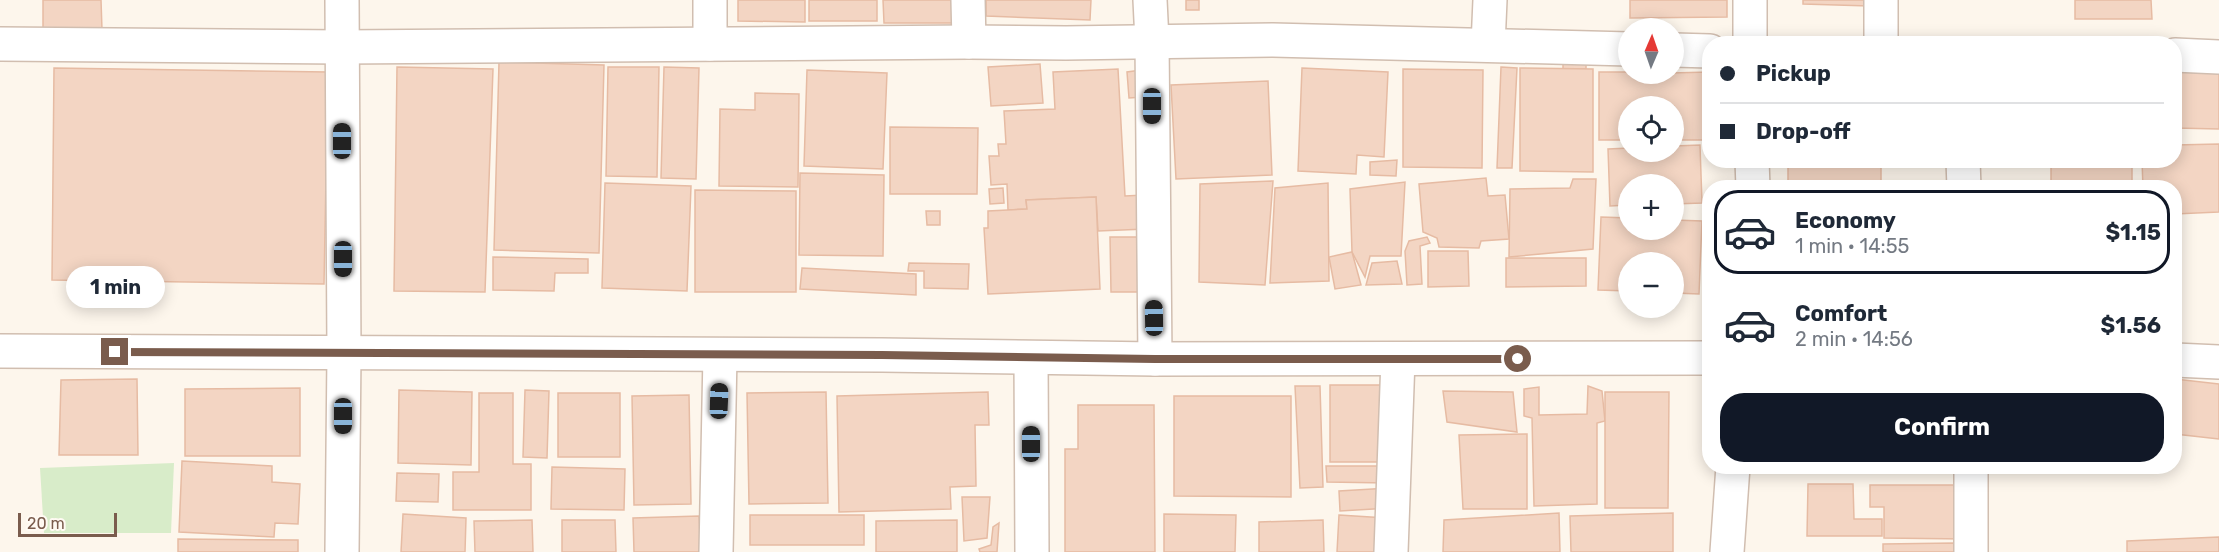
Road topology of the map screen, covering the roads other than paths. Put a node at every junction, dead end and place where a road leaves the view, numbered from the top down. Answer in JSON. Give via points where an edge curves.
{"nodes":[{"id":1,"x":342,"y":0,"type":"edge"},
{"id":2,"x":710,"y":0,"type":"edge"},
{"id":3,"x":968,"y":0,"type":"edge"},
{"id":4,"x":1150,"y":0,"type":"edge"},
{"id":5,"x":1490,"y":0,"type":"edge"},
{"id":6,"x":1750,"y":0,"type":"edge"},
{"id":7,"x":1881,"y":0,"type":"edge"},
{"id":8,"x":1750,"y":36,"type":"edge"},
{"id":9,"x":1881,"y":36,"type":"edge"},
{"id":10,"x":1152,"y":41,"type":"junction"},
{"id":11,"x":969,"y":42,"type":"junction"},
{"id":12,"x":0,"y":44,"type":"edge"},
{"id":13,"x":710,"y":44,"type":"junction"},
{"id":14,"x":1488,"y":45,"type":"junction"},
{"id":15,"x":342,"y":47,"type":"junction"},
{"id":16,"x":1618,"y":49,"type":"edge"},
{"id":17,"x":1684,"y":50,"type":"edge"},
{"id":18,"x":1702,"y":51,"type":"edge"},
{"id":19,"x":2182,"y":55,"type":"edge"},
{"id":20,"x":2219,"y":57,"type":"edge"},
{"id":21,"x":0,"y":351,"type":"edge"},
{"id":22,"x":344,"y":353,"type":"junction"},
{"id":23,"x":720,"y":355,"type":"junction"},
{"id":24,"x":1031,"y":358,"type":"junction"},
{"id":25,"x":1702,"y":358,"type":"edge"},
{"id":26,"x":1155,"y":359,"type":"junction"},
{"id":27,"x":1398,"y":359,"type":"junction"},
{"id":28,"x":2182,"y":360,"type":"edge"},
{"id":29,"x":2219,"y":362,"type":"edge"},
{"id":30,"x":1732,"y":474,"type":"edge"},
{"id":31,"x":1971,"y":474,"type":"edge"},
{"id":32,"x":342,"y":552,"type":"edge"},
{"id":33,"x":716,"y":552,"type":"edge"},
{"id":34,"x":1032,"y":552,"type":"edge"},
{"id":35,"x":1391,"y":552,"type":"edge"},
{"id":36,"x":1727,"y":552,"type":"edge"},
{"id":37,"x":1971,"y":552,"type":"edge"}],
"edges":[{"from":1,"to":15,"type":"street"},
{"from":2,"to":13,"type":"street"},
{"from":3,"to":11,"type":"street"},
{"from":4,"to":10,"type":"street"},
{"from":5,"to":14,"type":"street"},
{"from":6,"to":8,"type":"street"},
{"from":7,"to":9,"type":"street"},
{"from":10,"to":11,"type":"street"},
{"from":10,"to":14,"type":"street"},
{"from":10,"to":26,"type":"street"},
{"from":11,"to":13,"type":"street"},
{"from":12,"to":15,"type":"street"},
{"from":13,"to":15,"type":"street"},
{"from":14,"to":16,"type":"street"},
{"from":15,"to":22,"type":"street"},
{"from":17,"to":18,"type":"street"},
{"from":19,"to":20,"type":"street"},
{"from":21,"to":22,"type":"street"},
{"from":22,"to":23,"type":"street"},
{"from":22,"to":32,"type":"street"},
{"from":23,"to":24,"type":"street"},
{"from":23,"to":33,"type":"street"},
{"from":24,"to":26,"type":"street"},
{"from":24,"to":34,"type":"street"},
{"from":25,"to":27,"type":"street"},
{"from":26,"to":27,"type":"street"},
{"from":27,"to":35,"type":"street"},
{"from":28,"to":29,"type":"street"},
{"from":30,"to":36,"type":"street"},
{"from":31,"to":37,"type":"street"}]}
